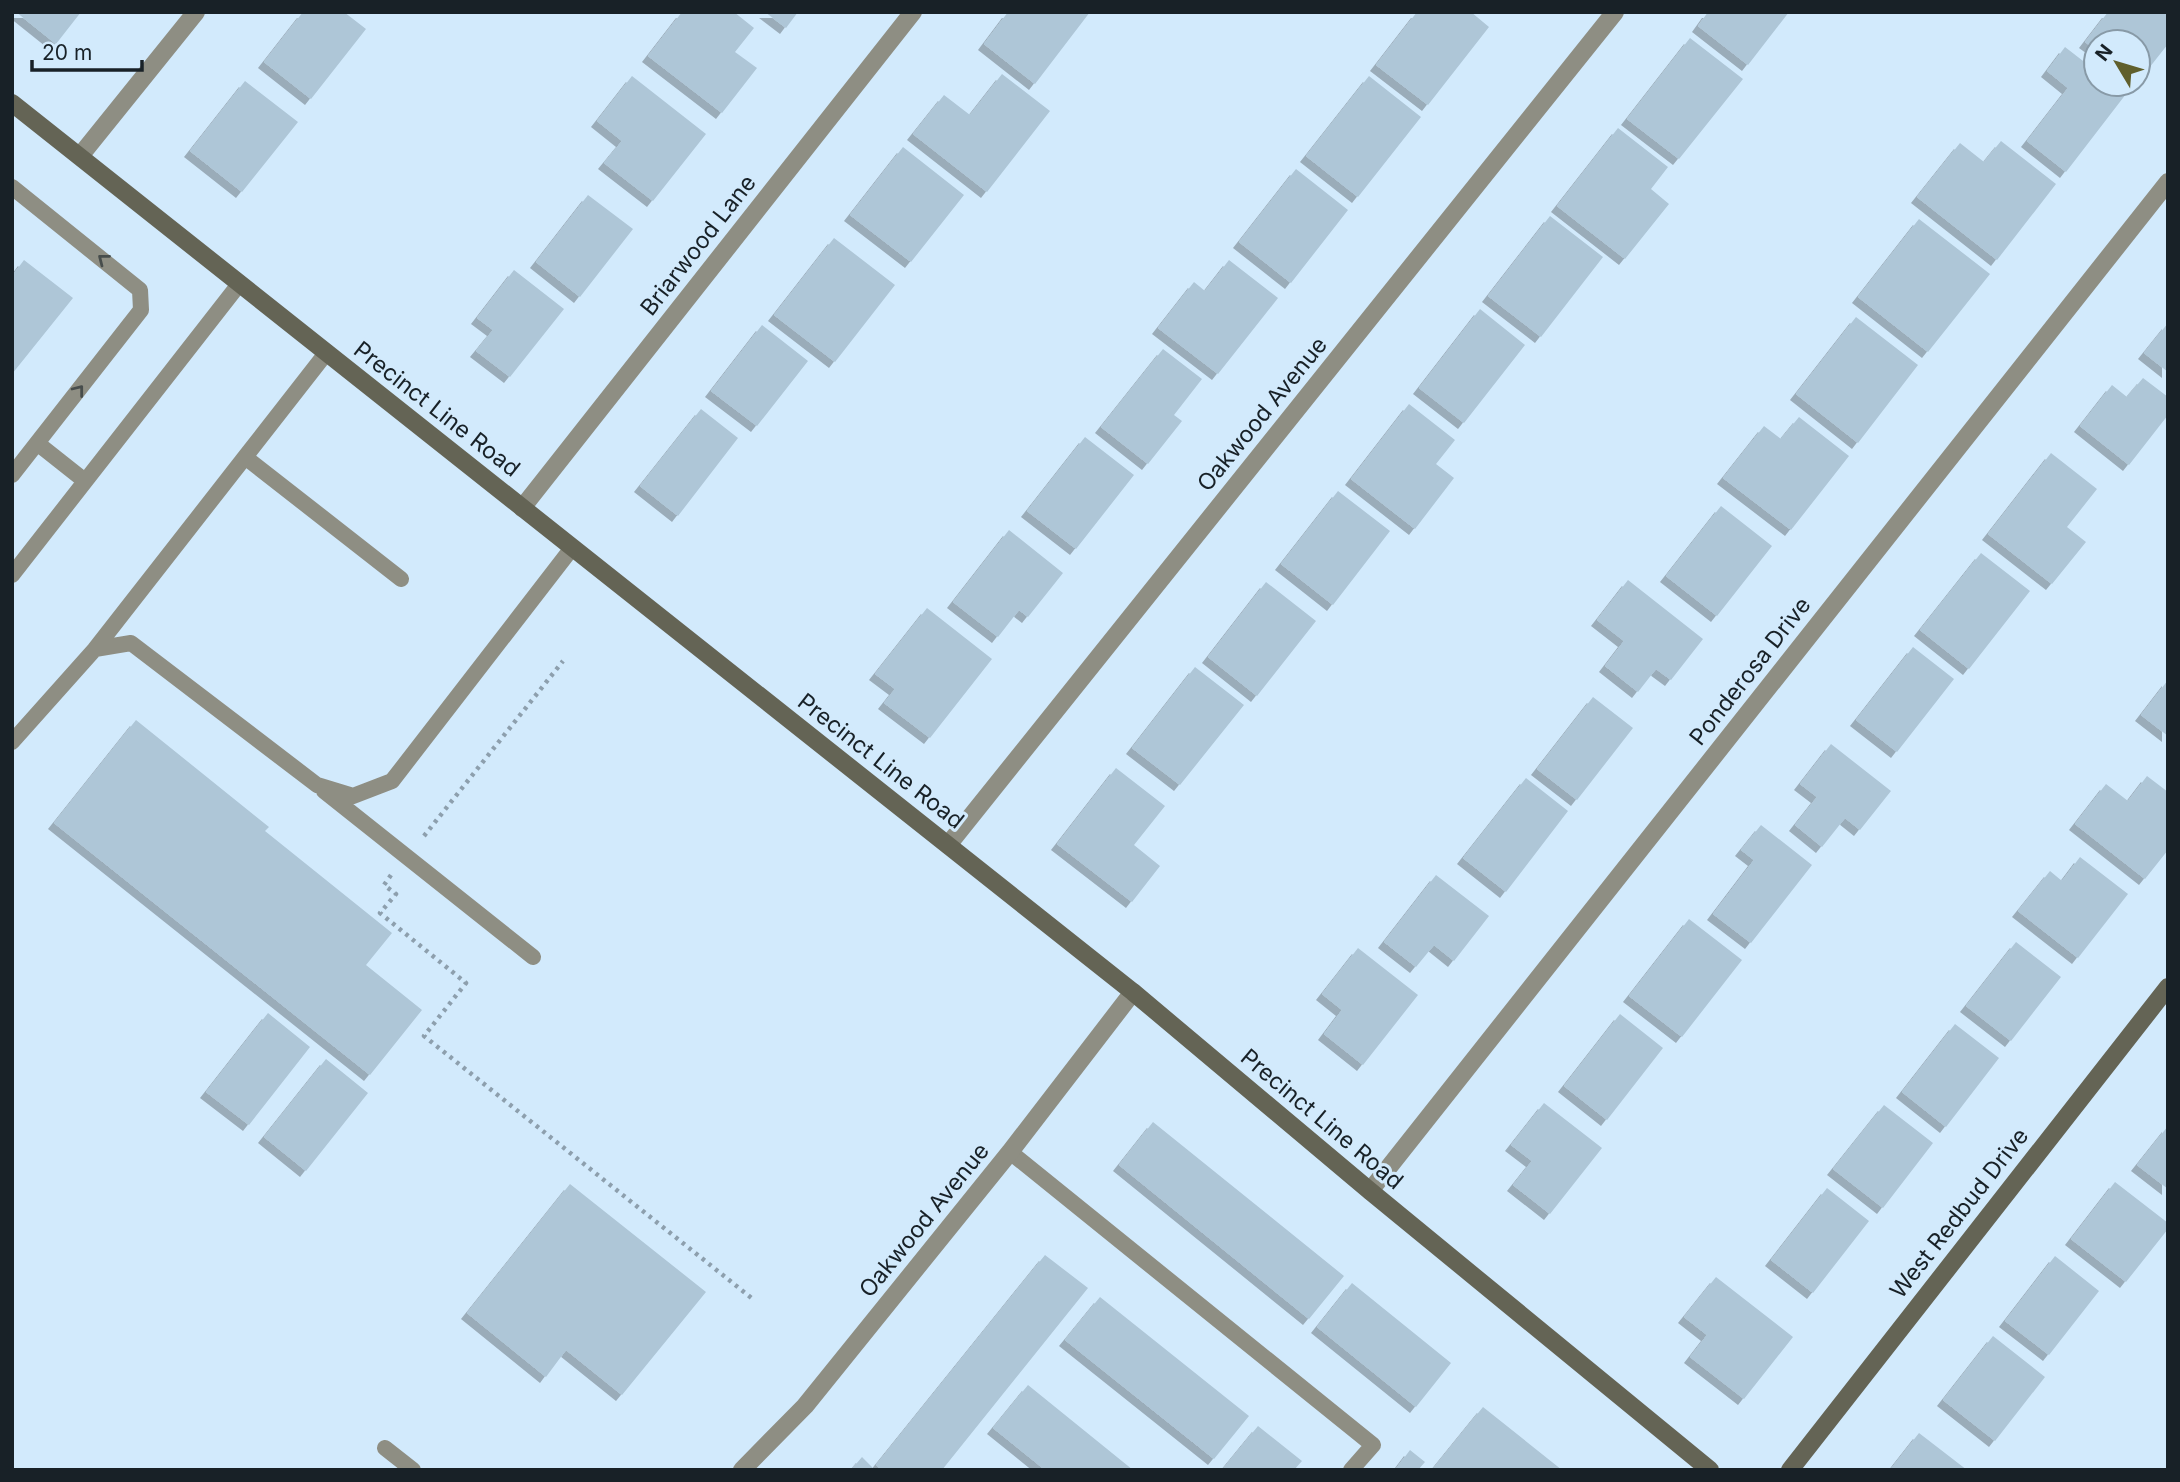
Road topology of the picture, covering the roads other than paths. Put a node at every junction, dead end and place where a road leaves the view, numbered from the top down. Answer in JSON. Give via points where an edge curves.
{"nodes":[{"id":1,"x":196,"y":12,"type":"edge"},
{"id":2,"x":913,"y":12,"type":"edge"},
{"id":3,"x":1615,"y":12,"type":"edge"},
{"id":4,"x":12,"y":103,"type":"edge"},
{"id":5,"x":80,"y":156,"type":"junction"},
{"id":6,"x":2168,"y":182,"type":"edge"},
{"id":7,"x":12,"y":187,"type":"edge"},
{"id":8,"x":240,"y":283,"type":"junction"},
{"id":9,"x":327,"y":352,"type":"junction"},
{"id":10,"x":37,"y":443,"type":"junction"},
{"id":11,"x":245,"y":457,"type":"junction"},
{"id":12,"x":12,"y":475,"type":"edge"},
{"id":13,"x":85,"y":481,"type":"junction"},
{"id":14,"x":523,"y":508,"type":"junction"},
{"id":15,"x":572,"y":548,"type":"junction"},
{"id":16,"x":12,"y":575,"type":"edge"},
{"id":17,"x":401,"y":579,"type":"dead end"},
{"id":18,"x":95,"y":649,"type":"junction"},
{"id":19,"x":12,"y":742,"type":"edge"},
{"id":20,"x":317,"y":785,"type":"junction"},
{"id":21,"x":947,"y":845,"type":"junction"},
{"id":22,"x":533,"y":957,"type":"dead end"},
{"id":23,"x":2168,"y":987,"type":"edge"},
{"id":24,"x":1133,"y":992,"type":"junction"},
{"id":25,"x":1010,"y":1152,"type":"junction"},
{"id":26,"x":1370,"y":1191,"type":"junction"},
{"id":27,"x":385,"y":1448,"type":"dead end"},
{"id":28,"x":413,"y":1470,"type":"edge"},
{"id":29,"x":742,"y":1470,"type":"edge"},
{"id":30,"x":1351,"y":1470,"type":"edge"},
{"id":31,"x":1710,"y":1470,"type":"edge"},
{"id":32,"x":1790,"y":1470,"type":"edge"}],
"edges":[{"from":1,"to":5,"type":"street"},
{"from":2,"to":14,"type":"street","name":"Briarwood Lane"},
{"from":3,"to":21,"type":"street","name":"Oakwood Avenue"},
{"from":4,"to":5,"type":"main road","name":"Precinct Line Road"},
{"from":5,"to":8,"type":"main road","name":"Precinct Line Road"},
{"from":6,"to":26,"type":"street","name":"Ponderosa Drive"},
{"from":10,"to":7,"type":"lane","one_way":true,"via":[[141,310],[140,290]]},
{"from":8,"to":9,"type":"main road","name":"Precinct Line Road"},
{"from":8,"to":13,"type":"lane"},
{"from":9,"to":11,"type":"lane"},
{"from":9,"to":14,"type":"main road","name":"Precinct Line Road"},
{"from":10,"to":12,"type":"lane"},
{"from":10,"to":13,"type":"lane"},
{"from":11,"to":17,"type":"lane"},
{"from":11,"to":18,"type":"lane"},
{"from":13,"to":16,"type":"lane"},
{"from":14,"to":15,"type":"main road","name":"Precinct Line Road"},
{"from":15,"to":20,"type":"lane","via":[[392,781],[353,796]]},
{"from":15,"to":21,"type":"main road","name":"Precinct Line Road"},
{"from":18,"to":19,"type":"lane"},
{"from":18,"to":20,"type":"lane","via":[[131,643]]},
{"from":20,"to":22,"type":"lane"},
{"from":21,"to":24,"type":"main road","name":"Precinct Line Road"},
{"from":23,"to":32,"type":"main road","name":"West Redbud Drive"},
{"from":24,"to":25,"type":"street","name":"Oakwood Avenue"},
{"from":24,"to":26,"type":"main road","name":"Precinct Line Road"},
{"from":25,"to":29,"type":"street","name":"Oakwood Avenue","via":[[805,1406]]},
{"from":25,"to":30,"type":"lane","via":[[1373,1445]]},
{"from":26,"to":31,"type":"main road","name":"Precinct Line Road"},
{"from":27,"to":28,"type":"lane"}]}
